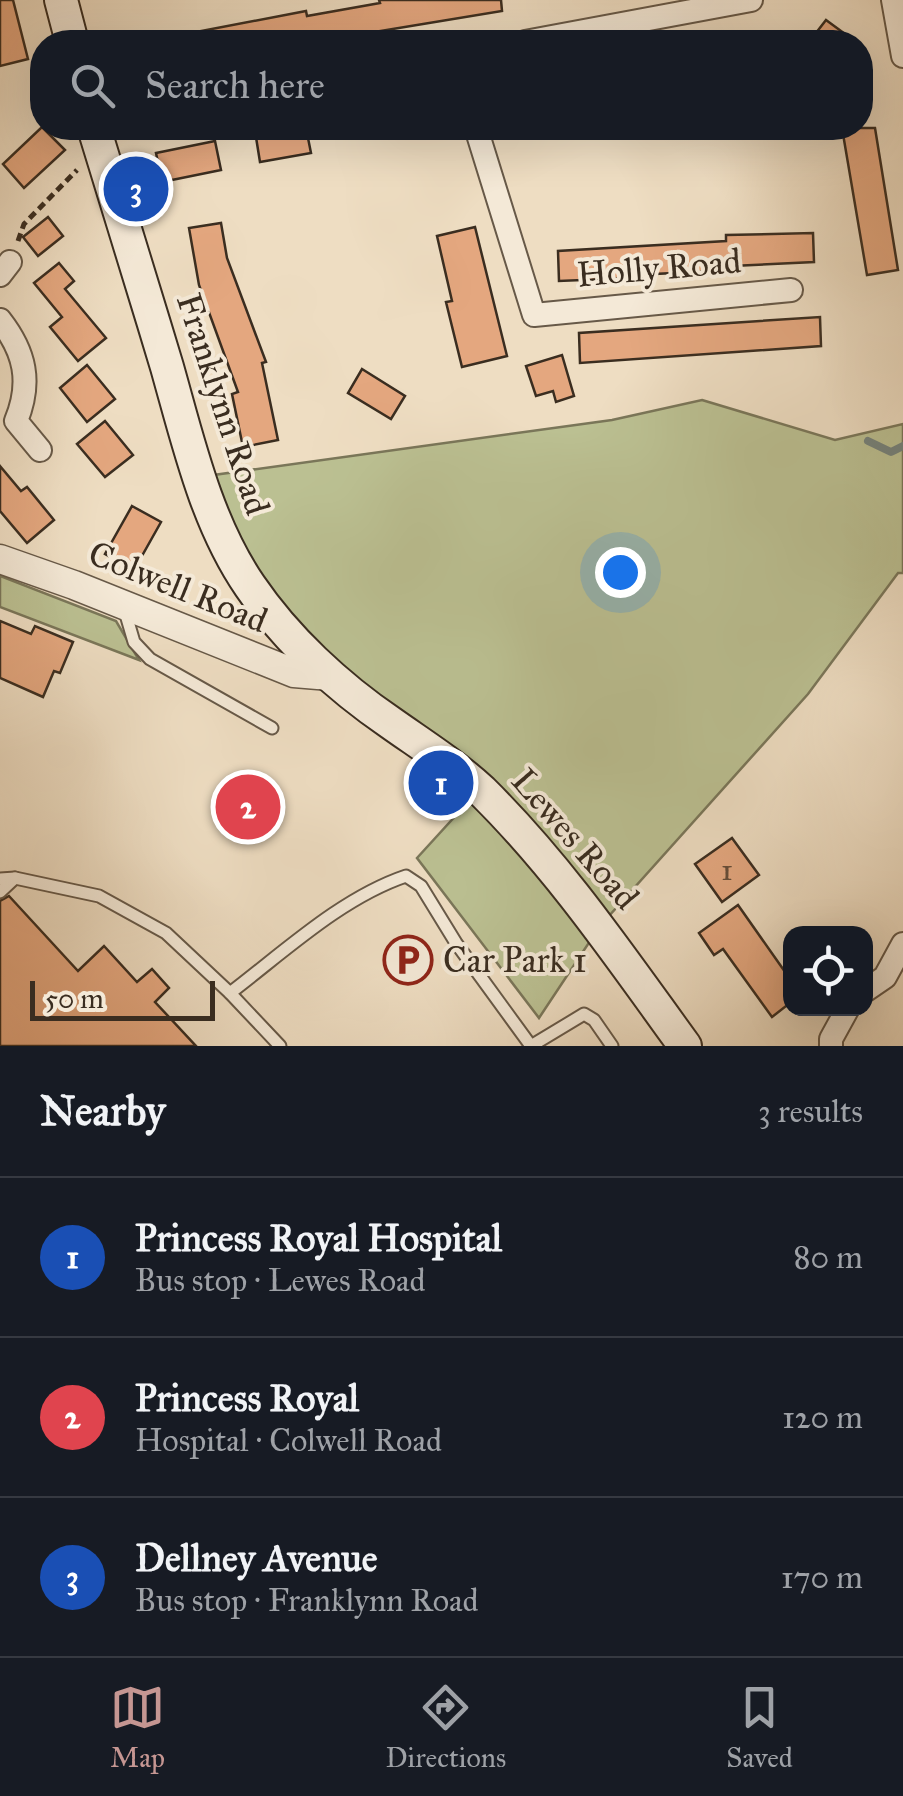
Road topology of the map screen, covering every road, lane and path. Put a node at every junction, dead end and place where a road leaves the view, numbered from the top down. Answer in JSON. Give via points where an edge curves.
{"nodes":[{"id":1,"x":61,"y":0,"type":"edge"},
{"id":2,"x":751,"y":0,"type":"edge"},
{"id":3,"x":893,"y":0,"type":"edge"},
{"id":4,"x":69,"y":30,"type":"edge"},
{"id":5,"x":590,"y":30,"type":"edge"},
{"id":6,"x":903,"y":56,"type":"edge"},
{"id":7,"x":94,"y":140,"type":"edge"},
{"id":8,"x":98,"y":140,"type":"edge"},
{"id":9,"x":480,"y":140,"type":"edge"},
{"id":10,"x":5,"y":269,"type":"edge"},
{"id":11,"x":791,"y":290,"type":"dead end"},
{"id":12,"x":0,"y":320,"type":"edge"},
{"id":13,"x":40,"y":450,"type":"dead end"},
{"id":14,"x":0,"y":559,"type":"edge"},
{"id":15,"x":122,"y":604,"type":"junction"},
{"id":16,"x":330,"y":676,"type":"junction"},
{"id":17,"x":272,"y":728,"type":"dead end"},
{"id":18,"x":0,"y":878,"type":"edge"},
{"id":19,"x":15,"y":878,"type":"junction"},
{"id":20,"x":0,"y":892,"type":"edge"},
{"id":21,"x":903,"y":944,"type":"edge"},
{"id":22,"x":873,"y":986,"type":"edge"},
{"id":23,"x":230,"y":993,"type":"junction"},
{"id":24,"x":844,"y":1016,"type":"edge"},
{"id":25,"x":280,"y":1046,"type":"edge"},
{"id":26,"x":531,"y":1046,"type":"edge"},
{"id":27,"x":612,"y":1046,"type":"edge"},
{"id":28,"x":685,"y":1046,"type":"edge"},
{"id":29,"x":831,"y":1046,"type":"edge"}],
"edges":[{"from":1,"to":4,"type":"main road"},
{"from":2,"to":5,"type":"street"},
{"from":3,"to":6,"type":"street"},
{"from":7,"to":10,"type":"path","via":[[24,224]]},
{"from":8,"to":16,"type":"main road","name":"Franklynn Road","via":[[222,535],[250,586]]},
{"from":9,"to":11,"type":"street","name":"Holly Road","via":[[534,315]]},
{"from":12,"to":13,"type":"street","via":[[16,341],[27,378],[16,421]]},
{"from":14,"to":15,"type":"street","name":"Colwell Road"},
{"from":15,"to":16,"type":"street","name":"Colwell Road","via":[[294,673]]},
{"from":15,"to":17,"type":"lane","via":[[134,642],[150,659]]},
{"from":16,"to":28,"type":"main road","name":"Lewes Road","via":[[491,801],[600,926]]},
{"from":18,"to":19,"type":"lane"},
{"from":19,"to":20,"type":"lane"},
{"from":19,"to":23,"type":"lane","via":[[99,896],[166,934]]},
{"from":21,"to":22,"type":"street","via":[[885,978]]},
{"from":23,"to":25,"type":"lane"},
{"from":23,"to":26,"type":"lane","via":[[330,917],[406,876],[421,886]]},
{"from":24,"to":29,"type":"street"},
{"from":26,"to":27,"type":"lane","via":[[584,1014]]}]}
